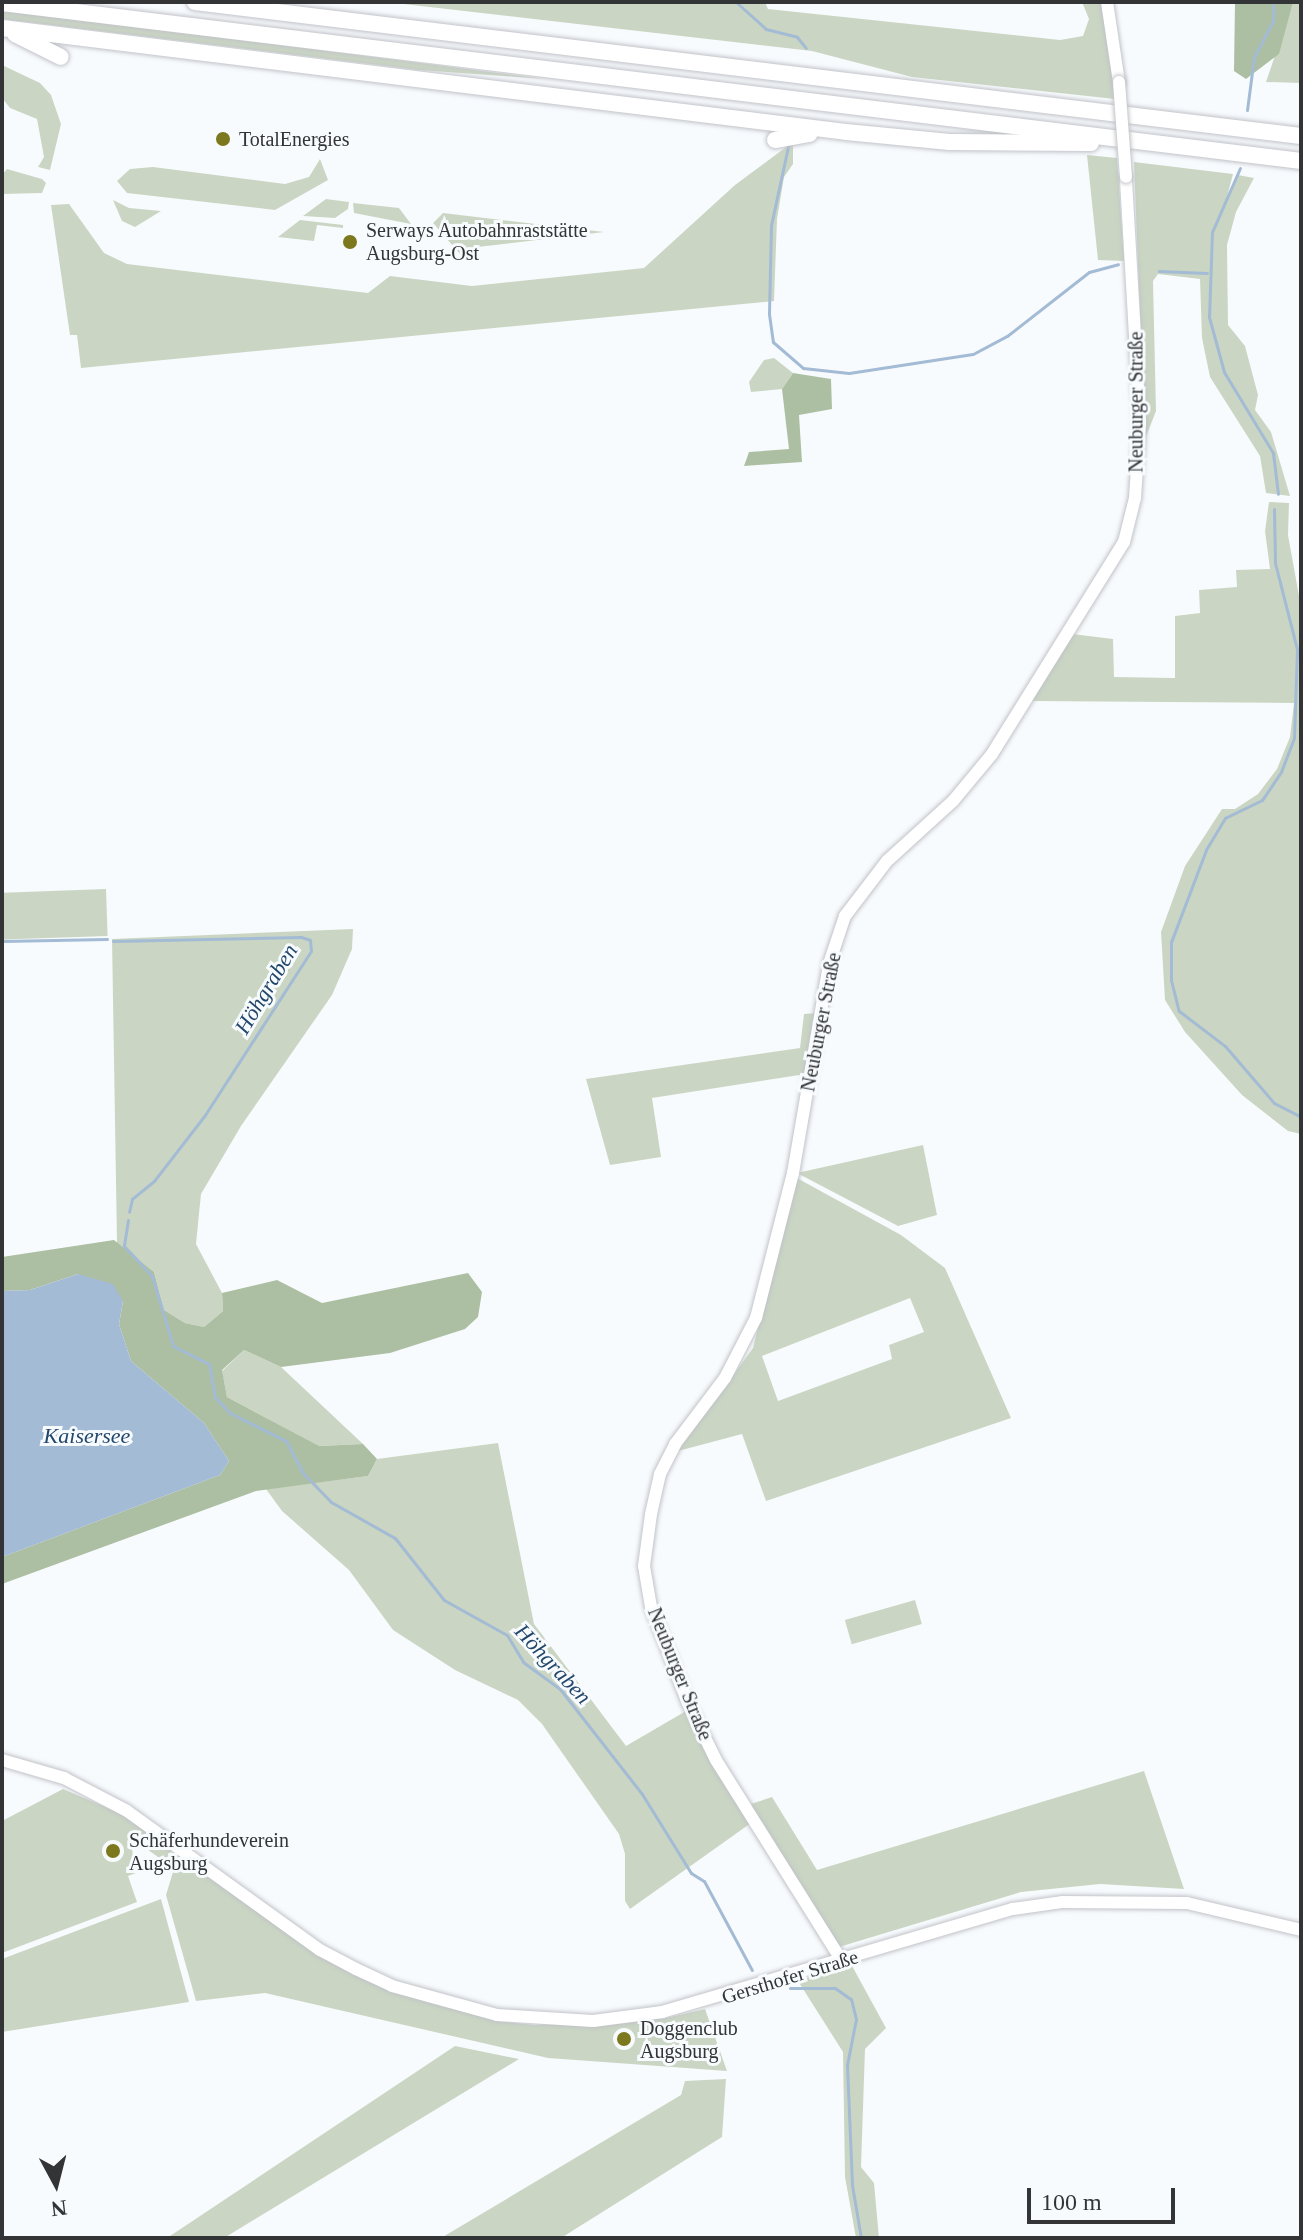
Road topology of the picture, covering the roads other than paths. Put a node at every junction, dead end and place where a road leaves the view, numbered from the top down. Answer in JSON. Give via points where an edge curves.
{"nodes":[{"id":1,"x":195,"y":2,"type":"edge"},
{"id":2,"x":264,"y":2,"type":"edge"},
{"id":3,"x":1107,"y":2,"type":"edge"},
{"id":4,"x":2,"y":3,"type":"edge"},
{"id":5,"x":341,"y":20,"type":"junction"},
{"id":6,"x":2,"y":29,"type":"edge"},
{"id":7,"x":61,"y":57,"type":"dead end"},
{"id":8,"x":846,"y":132,"type":"junction"},
{"id":9,"x":1301,"y":136,"type":"edge"},
{"id":10,"x":775,"y":140,"type":"dead end"},
{"id":11,"x":1133,"y":140,"type":"junction"},
{"id":12,"x":1301,"y":161,"type":"edge"},
{"id":13,"x":2,"y":1760,"type":"edge"},
{"id":14,"x":1301,"y":1930,"type":"edge"},
{"id":15,"x":842,"y":1961,"type":"junction"}],
"edges":[{"from":1,"to":5,"type":"highway"},
{"from":2,"to":5,"type":"highway"},
{"from":3,"to":15,"type":"street","name":"Neuburger Straße","bridge":true,"via":[[1119,82],[1140,423],[1135,498],[1124,542],[992,754],[953,801],[887,861],[845,916],[829,964],[793,1173],[756,1318],[725,1378],[675,1444],[660,1474],[651,1514],[644,1566],[651,1607],[688,1703],[716,1760]]},
{"from":4,"to":11,"type":"highway"},
{"from":5,"to":9,"type":"highway"},
{"from":6,"to":7,"type":"highway"},
{"from":6,"to":8,"type":"highway"},
{"from":8,"to":10,"type":"highway"},
{"from":8,"to":11,"type":"highway","via":[[1010,144]]},
{"from":11,"to":12,"type":"highway"},
{"from":13,"to":15,"type":"street","name":"Gersthofer Straße","via":[[64,1778],[127,1811],[320,1950],[392,1986],[458,2007],[538,2020],[593,2021],[708,2002]]},
{"from":14,"to":15,"type":"street","name":"Gersthofer Straße","via":[[1216,1907],[1088,1900],[1013,1909]]}]}
